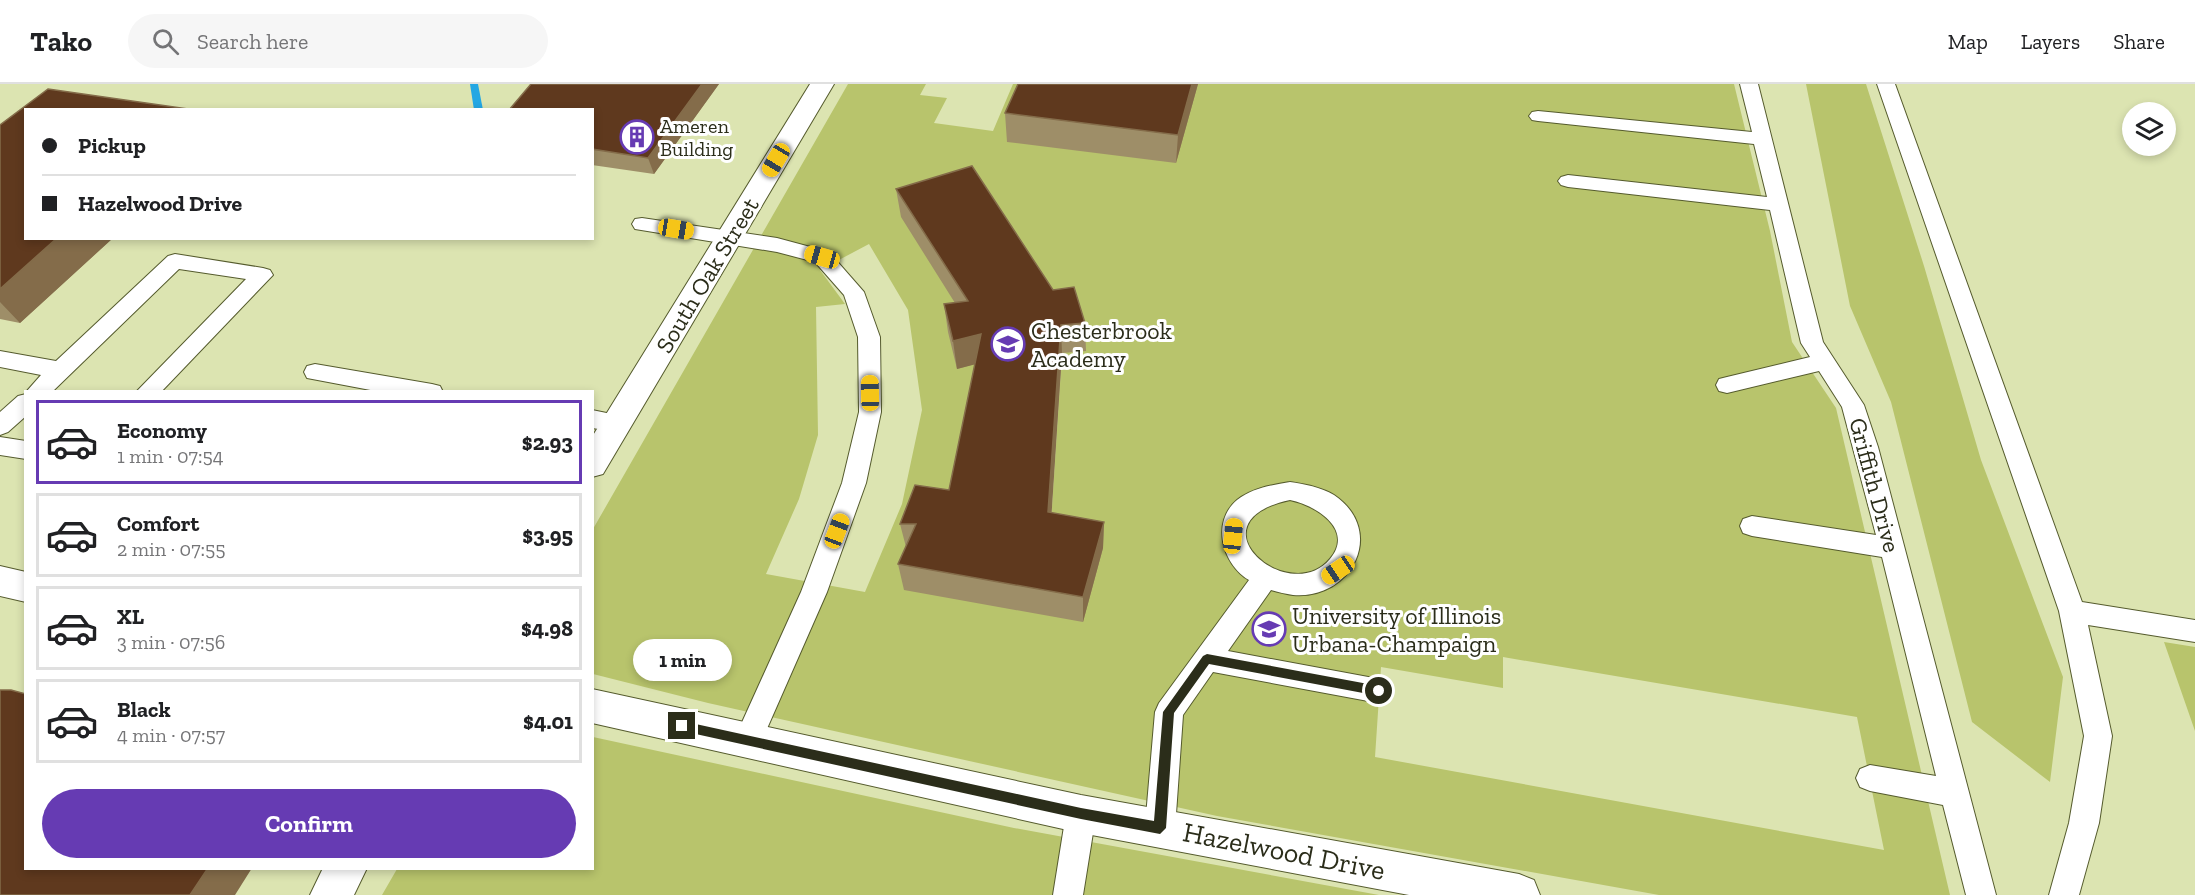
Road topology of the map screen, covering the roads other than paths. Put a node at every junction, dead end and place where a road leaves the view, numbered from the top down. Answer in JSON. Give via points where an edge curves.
{"nodes":[{"id":1,"x":822,"y":84,"type":"edge"},
{"id":2,"x":1749,"y":84,"type":"edge"},
{"id":3,"x":1886,"y":84,"type":"edge"},
{"id":4,"x":1538,"y":116,"type":"dead end"},
{"id":5,"x":1762,"y":139,"type":"junction"},
{"id":6,"x":1568,"y":181,"type":"dead end"},
{"id":7,"x":1779,"y":206,"type":"junction"},
{"id":8,"x":642,"y":224,"type":"dead end"},
{"id":9,"x":730,"y":237,"type":"junction"},
{"id":10,"x":0,"y":359,"type":"edge"},
{"id":11,"x":1824,"y":362,"type":"junction"},
{"id":12,"x":60,"y":370,"type":"junction"},
{"id":13,"x":315,"y":372,"type":"dead end"},
{"id":14,"x":1727,"y":384,"type":"dead end"},
{"id":15,"x":39,"y":390,"type":"edge"},
{"id":16,"x":149,"y":390,"type":"edge"},
{"id":17,"x":420,"y":390,"type":"edge"},
{"id":18,"x":24,"y":404,"type":"edge"},
{"id":19,"x":605,"y":421,"type":"edge"},
{"id":20,"x":0,"y":426,"type":"edge"},
{"id":21,"x":0,"y":446,"type":"edge"},
{"id":22,"x":24,"y":450,"type":"edge"},
{"id":23,"x":594,"y":458,"type":"edge"},
{"id":24,"x":1752,"y":526,"type":"dead end"},
{"id":25,"x":1892,"y":548,"type":"junction"},
{"id":26,"x":1265,"y":578,"type":"junction"},
{"id":27,"x":0,"y":581,"type":"edge"},
{"id":28,"x":24,"y":586,"type":"edge"},
{"id":29,"x":2072,"y":611,"type":"junction"},
{"id":30,"x":2195,"y":631,"type":"edge"},
{"id":31,"x":1207,"y":659,"type":"junction"},
{"id":32,"x":1379,"y":691,"type":"dead end"},
{"id":33,"x":594,"y":706,"type":"edge"},
{"id":34,"x":748,"y":740,"type":"junction"},
{"id":35,"x":1870,"y":778,"type":"dead end"},
{"id":36,"x":1955,"y":793,"type":"junction"},
{"id":37,"x":1081,"y":814,"type":"junction"},
{"id":38,"x":1160,"y":828,"type":"junction"},
{"id":39,"x":346,"y":870,"type":"edge"},
{"id":40,"x":331,"y":895,"type":"edge"},
{"id":41,"x":1068,"y":895,"type":"edge"},
{"id":42,"x":1519,"y":895,"type":"edge"},
{"id":43,"x":1981,"y":895,"type":"edge"},
{"id":44,"x":2064,"y":895,"type":"edge"}],
"edges":[{"from":1,"to":9,"type":"street","name":"South Oak Street"},
{"from":2,"to":5,"type":"lane","name":"Griffith Drive"},
{"from":3,"to":29,"type":"lane"},
{"from":4,"to":5,"type":"lane"},
{"from":5,"to":7,"type":"lane","name":"Griffith Drive"},
{"from":6,"to":7,"type":"lane"},
{"from":7,"to":11,"type":"lane","name":"Griffith Drive","via":[[1812,343]]},
{"from":8,"to":9,"type":"lane"},
{"from":9,"to":19,"type":"street","name":"South Oak Street"},
{"from":9,"to":34,"type":"lane","via":[[822,257],[854,292],[869,337],[870,412],[854,483],[814,592]]},
{"from":10,"to":12,"type":"lane"},
{"from":11,"to":14,"type":"lane"},
{"from":11,"to":25,"type":"lane","name":"Griffith Drive","via":[[1853,405]]},
{"from":12,"to":15,"type":"lane"},
{"from":12,"to":16,"type":"lane","via":[[175,261],[263,275]]},
{"from":13,"to":17,"type":"lane"},
{"from":18,"to":20,"type":"lane"},
{"from":19,"to":23,"type":"street","name":"South Oak Street"},
{"from":21,"to":22,"type":"lane"},
{"from":24,"to":25,"type":"lane"},
{"from":25,"to":36,"type":"lane","name":"Griffith Drive"},
{"from":26,"to":26,"type":"lane","via":[[1305,585],[1338,570],[1350,542],[1347,527],[1338,514],[1325,502],[1290,491],[1272,492],[1242,508],[1234,522],[1238,553]]},
{"from":26,"to":31,"type":"lane"},
{"from":27,"to":28,"type":"street"},
{"from":29,"to":30,"type":"lane"},
{"from":29,"to":44,"type":"lane","via":[[2098,736],[2084,824]]},
{"from":31,"to":32,"type":"lane"},
{"from":31,"to":38,"type":"lane","via":[[1169,712]]},
{"from":33,"to":34,"type":"street","name":"Hazelwood Drive"},
{"from":34,"to":37,"type":"street","name":"Hazelwood Drive"},
{"from":35,"to":36,"type":"lane"},
{"from":36,"to":43,"type":"lane","name":"Griffith Drive"},
{"from":37,"to":38,"type":"street","name":"Hazelwood Drive"},
{"from":37,"to":41,"type":"lane"},
{"from":38,"to":42,"type":"street","name":"Hazelwood Drive"},
{"from":39,"to":40,"type":"street"}]}
